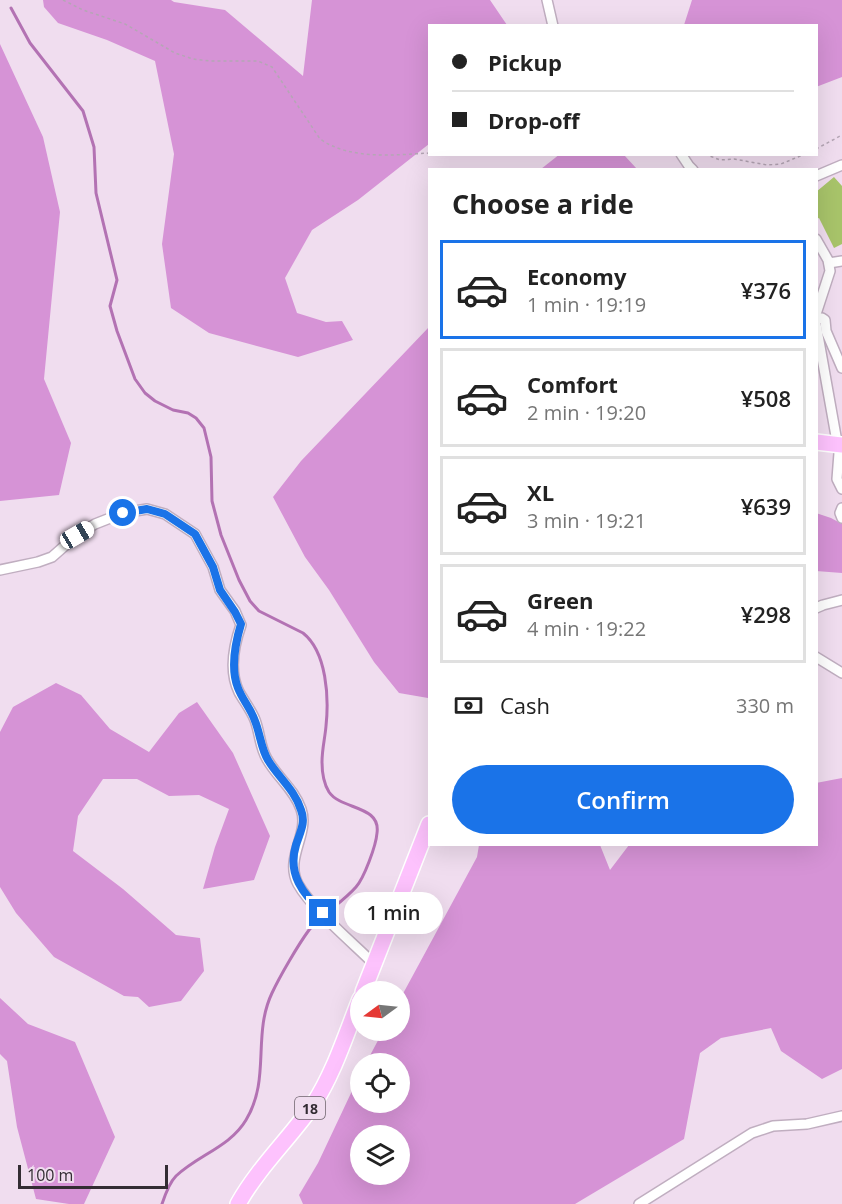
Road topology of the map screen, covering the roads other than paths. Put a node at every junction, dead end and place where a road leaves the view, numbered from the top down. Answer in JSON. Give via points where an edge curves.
{"nodes":[{"id":1,"x":547,"y":0,"type":"edge"},
{"id":2,"x":553,"y":24,"type":"edge"},
{"id":3,"x":842,"y":165,"type":"edge"},
{"id":4,"x":818,"y":175,"type":"edge"},
{"id":5,"x":818,"y":243,"type":"edge"},
{"id":6,"x":842,"y":261,"type":"edge"},
{"id":7,"x":829,"y":263,"type":"junction"},
{"id":8,"x":818,"y":308,"type":"edge"},
{"id":9,"x":818,"y":319,"type":"edge"},
{"id":10,"x":818,"y":334,"type":"edge"},
{"id":11,"x":842,"y":368,"type":"edge"},
{"id":12,"x":818,"y":442,"type":"edge"},
{"id":13,"x":839,"y":444,"type":"edge"},
{"id":14,"x":842,"y":489,"type":"edge"},
{"id":15,"x":842,"y":508,"type":"edge"},
{"id":16,"x":842,"y":518,"type":"edge"},
{"id":17,"x":0,"y":570,"type":"edge"},
{"id":18,"x":842,"y":600,"type":"edge"},
{"id":19,"x":818,"y":607,"type":"edge"},
{"id":20,"x":818,"y":658,"type":"edge"},
{"id":21,"x":842,"y":673,"type":"edge"},
{"id":22,"x":428,"y":827,"type":"edge"},
{"id":23,"x":374,"y":964,"type":"junction"},
{"id":24,"x":367,"y":981,"type":"edge"},
{"id":25,"x":350,"y":1024,"type":"edge"},
{"id":26,"x":842,"y":1116,"type":"edge"},
{"id":27,"x":238,"y":1204,"type":"edge"},
{"id":28,"x":639,"y":1204,"type":"edge"}],
"edges":[{"from":1,"to":2,"type":"street"},
{"from":3,"to":4,"type":"street"},
{"from":5,"to":7,"type":"street"},
{"from":6,"to":7,"type":"street"},
{"from":7,"to":8,"type":"street"},
{"from":9,"to":11,"type":"street","via":[[825,320]]},
{"from":10,"to":13,"type":"street"},
{"from":12,"to":13,"type":"main road"},
{"from":13,"to":14,"type":"street","via":[[837,478]]},
{"from":15,"to":16,"type":"street"},
{"from":17,"to":23,"type":"street","via":[[52,557],[77,535],[123,513],[147,509],[165,514],[195,534],[220,590],[241,624],[233,672],[238,689],[254,719],[266,758],[301,808],[304,824],[293,866],[297,883]]},
{"from":18,"to":19,"type":"street"},
{"from":20,"to":21,"type":"street"},
{"from":22,"to":23,"type":"main road"},
{"from":23,"to":24,"type":"main road"},
{"from":25,"to":27,"type":"main road","number":"18","via":[[314,1102]]},
{"from":26,"to":28,"type":"street","via":[[752,1133]]}]}
